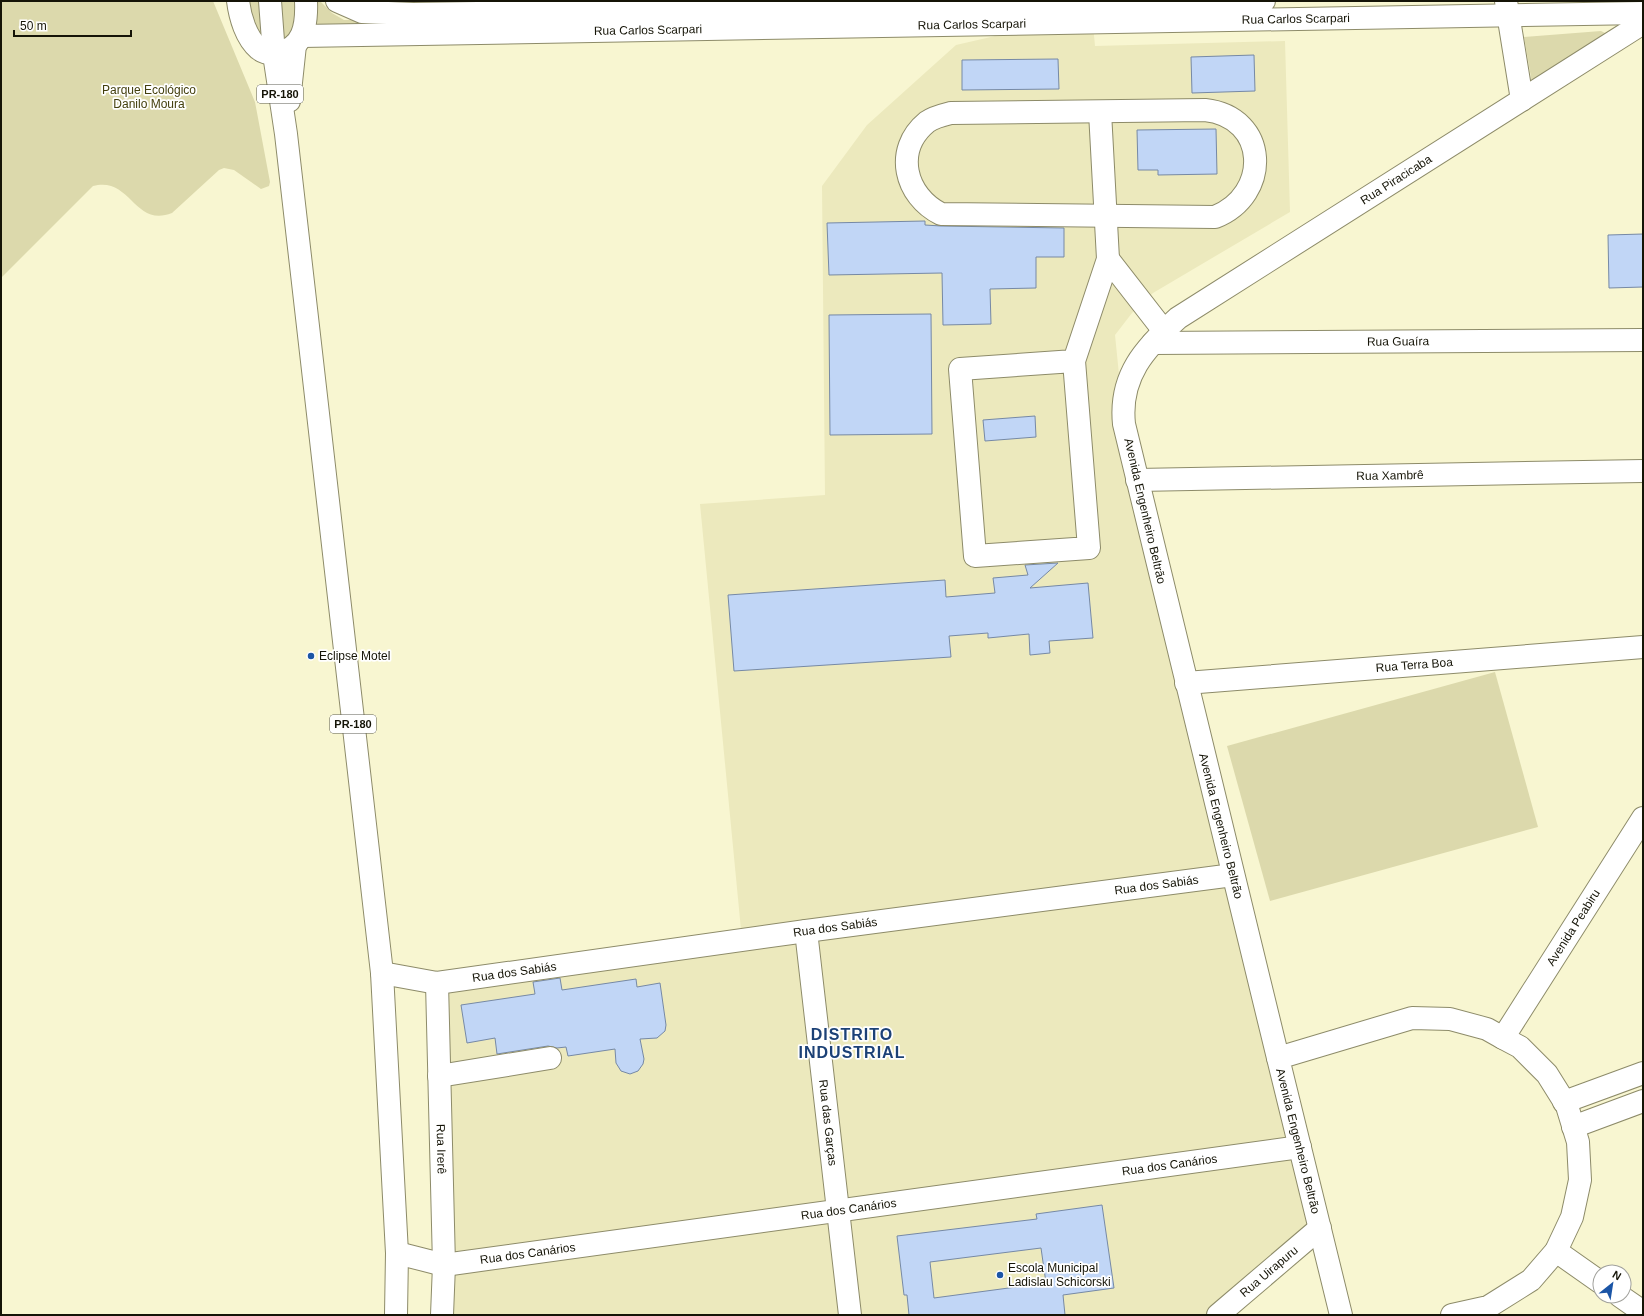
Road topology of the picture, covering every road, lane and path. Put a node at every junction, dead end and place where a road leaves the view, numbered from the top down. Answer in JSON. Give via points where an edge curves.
{"nodes":[{"id":1,"x":270,"y":1,"type":"edge"},
{"id":2,"x":306,"y":1,"type":"edge"},
{"id":3,"x":338,"y":1,"type":"edge"},
{"id":4,"x":1264,"y":1,"type":"edge"},
{"id":5,"x":238,"y":2,"type":"edge"},
{"id":6,"x":1507,"y":8,"type":"edge"},
{"id":7,"x":1347,"y":10,"type":"edge"},
{"id":8,"x":1643,"y":13,"type":"edge"},
{"id":9,"x":1643,"y":23,"type":"edge"},
{"id":10,"x":448,"y":24,"type":"junction"},
{"id":11,"x":251,"y":39,"type":"junction"},
{"id":12,"x":298,"y":40,"type":"junction"},
{"id":13,"x":274,"y":54,"type":"junction"},
{"id":14,"x":1522,"y":100,"type":"junction"},
{"id":15,"x":1100,"y":112,"type":"junction"},
{"id":16,"x":286,"y":134,"type":"junction"},
{"id":17,"x":1106,"y":217,"type":"junction"},
{"id":18,"x":1108,"y":259,"type":"junction"},
{"id":19,"x":1158,"y":337,"type":"junction"},
{"id":20,"x":1643,"y":340,"type":"edge"},
{"id":21,"x":1074,"y":361,"type":"junction"},
{"id":22,"x":1643,"y":471,"type":"edge"},
{"id":23,"x":1137,"y":480,"type":"junction"},
{"id":24,"x":1643,"y":647,"type":"edge"},
{"id":25,"x":1186,"y":683,"type":"junction"},
{"id":26,"x":1643,"y":818,"type":"edge"},
{"id":27,"x":1233,"y":875,"type":"junction"},
{"id":28,"x":806,"y":931,"type":"junction"},
{"id":29,"x":382,"y":973,"type":"junction"},
{"id":30,"x":437,"y":983,"type":"junction"},
{"id":31,"x":1503,"y":1038,"type":"junction"},
{"id":32,"x":550,"y":1058,"type":"dead end"},
{"id":33,"x":1278,"y":1058,"type":"junction"},
{"id":34,"x":1643,"y":1073,"type":"edge"},
{"id":35,"x":439,"y":1076,"type":"junction"},
{"id":36,"x":1643,"y":1101,"type":"edge"},
{"id":37,"x":1564,"y":1102,"type":"junction"},
{"id":38,"x":1573,"y":1127,"type":"junction"},
{"id":39,"x":1300,"y":1147,"type":"junction"},
{"id":40,"x":838,"y":1211,"type":"junction"},
{"id":41,"x":1320,"y":1228,"type":"junction"},
{"id":42,"x":1556,"y":1251,"type":"junction"},
{"id":43,"x":397,"y":1253,"type":"junction"},
{"id":44,"x":444,"y":1265,"type":"junction"},
{"id":45,"x":1592,"y":1276,"type":"edge"},
{"id":46,"x":1632,"y":1304,"type":"edge"},
{"id":47,"x":1643,"y":1312,"type":"edge"},
{"id":48,"x":396,"y":1315,"type":"edge"},
{"id":49,"x":442,"y":1315,"type":"edge"},
{"id":50,"x":850,"y":1315,"type":"edge"},
{"id":51,"x":1218,"y":1315,"type":"edge"},
{"id":52,"x":1341,"y":1315,"type":"edge"},
{"id":53,"x":1452,"y":1315,"type":"edge"}],
"edges":[{"from":1,"to":13,"type":"street","number":"PR-180"},
{"from":2,"to":12,"type":"street","via":[[307,21]]},
{"from":3,"to":10,"type":"street","name":"Rua Carlos Scarpari","via":[[362,12]]},
{"from":4,"to":10,"type":"street","name":"Rua Carlos Scarpari"},
{"from":5,"to":11,"type":"street","via":[[243,23]]},
{"from":6,"to":7,"type":"street","name":"Rua Carlos Scarpari"},
{"from":6,"to":8,"type":"street","name":"Rua Carlos Scarpari"},
{"from":6,"to":14,"type":"street"},
{"from":7,"to":10,"type":"street","name":"Rua Carlos Scarpari"},
{"from":9,"to":14,"type":"street","name":"Rua Piracicaba"},
{"from":10,"to":12,"type":"street","name":"Rua Carlos Scarpari"},
{"from":11,"to":13,"type":"street","via":[[258,49]]},
{"from":11,"to":16,"type":"street"},
{"from":12,"to":13,"type":"street","via":[[285,52]]},
{"from":12,"to":16,"type":"street"},
{"from":13,"to":16,"type":"street","number":"PR-180"},
{"from":14,"to":19,"type":"street","name":"Rua Piracicaba","via":[[1178,318]]},
{"from":15,"to":17,"type":"street"},
{"from":15,"to":17,"type":"street","via":[[1205,110],[1226,115],[1237,121],[1246,132],[1255,156],[1252,183],[1224,214],[1209,219]]},
{"from":15,"to":17,"type":"street","via":[[962,112],[939,116],[928,122],[912,142],[907,155],[908,173],[913,188],[922,201],[941,214]]},
{"from":16,"to":29,"type":"street","number":"PR-180"},
{"from":17,"to":18,"type":"street"},
{"from":18,"to":19,"type":"street"},
{"from":18,"to":21,"type":"street"},
{"from":19,"to":20,"type":"street","name":"Rua Guaíra"},
{"from":19,"to":23,"type":"street","name":"Avenida Engenheiro Beltrão","via":[[1134,367],[1128,380],[1122,408]]},
{"from":21,"to":21,"type":"street","via":[[1089,548],[975,556],[960,369]]},
{"from":22,"to":23,"type":"street","name":"Rua Xambrê"},
{"from":23,"to":25,"type":"street","name":"Avenida Engenheiro Beltrão"},
{"from":24,"to":25,"type":"street","name":"Rua Terra Boa"},
{"from":25,"to":27,"type":"street","name":"Avenida Engenheiro Beltrão"},
{"from":26,"to":31,"type":"street","name":"Avenida Peabiru"},
{"from":27,"to":28,"type":"street","name":"Rua dos Sabiás"},
{"from":27,"to":33,"type":"street","name":"Avenida Engenheiro Beltrão"},
{"from":28,"to":30,"type":"street","name":"Rua dos Sabiás"},
{"from":28,"to":40,"type":"street","name":"Rua das Garças"},
{"from":29,"to":30,"type":"street","name":"Rua dos Sabiás"},
{"from":29,"to":43,"type":"street","number":"PR-180"},
{"from":30,"to":35,"type":"street","name":"Rua Irerê"},
{"from":31,"to":33,"type":"street","via":[[1487,1029],[1450,1018],[1412,1018]]},
{"from":31,"to":37,"type":"street","via":[[1520,1047],[1547,1074]]},
{"from":32,"to":35,"type":"street"},
{"from":33,"to":39,"type":"street","name":"Avenida Engenheiro Beltrão"},
{"from":34,"to":37,"type":"street"},
{"from":35,"to":44,"type":"street","name":"Rua Irerê"},
{"from":36,"to":38,"type":"street"},
{"from":37,"to":38,"type":"street"},
{"from":38,"to":42,"type":"street","via":[[1578,1142],[1580,1180],[1572,1217]]},
{"from":39,"to":40,"type":"street","name":"Rua dos Canários"},
{"from":39,"to":41,"type":"street","name":"Avenida Engenheiro Beltrão"},
{"from":40,"to":44,"type":"street","name":"Rua dos Canários"},
{"from":40,"to":50,"type":"street","name":"Rua das Garças"},
{"from":41,"to":51,"type":"street","name":"Rua Uirapuru"},
{"from":41,"to":52,"type":"street","name":"Avenida Engenheiro Beltrão"},
{"from":42,"to":45,"type":"street"},
{"from":42,"to":53,"type":"street","via":[[1531,1280],[1488,1307]]},
{"from":43,"to":44,"type":"street","name":"Rua dos Canários"},
{"from":43,"to":48,"type":"street","number":"PR-180"},
{"from":44,"to":49,"type":"street","name":"Rua Irerê"},
{"from":46,"to":47,"type":"street"}]}
